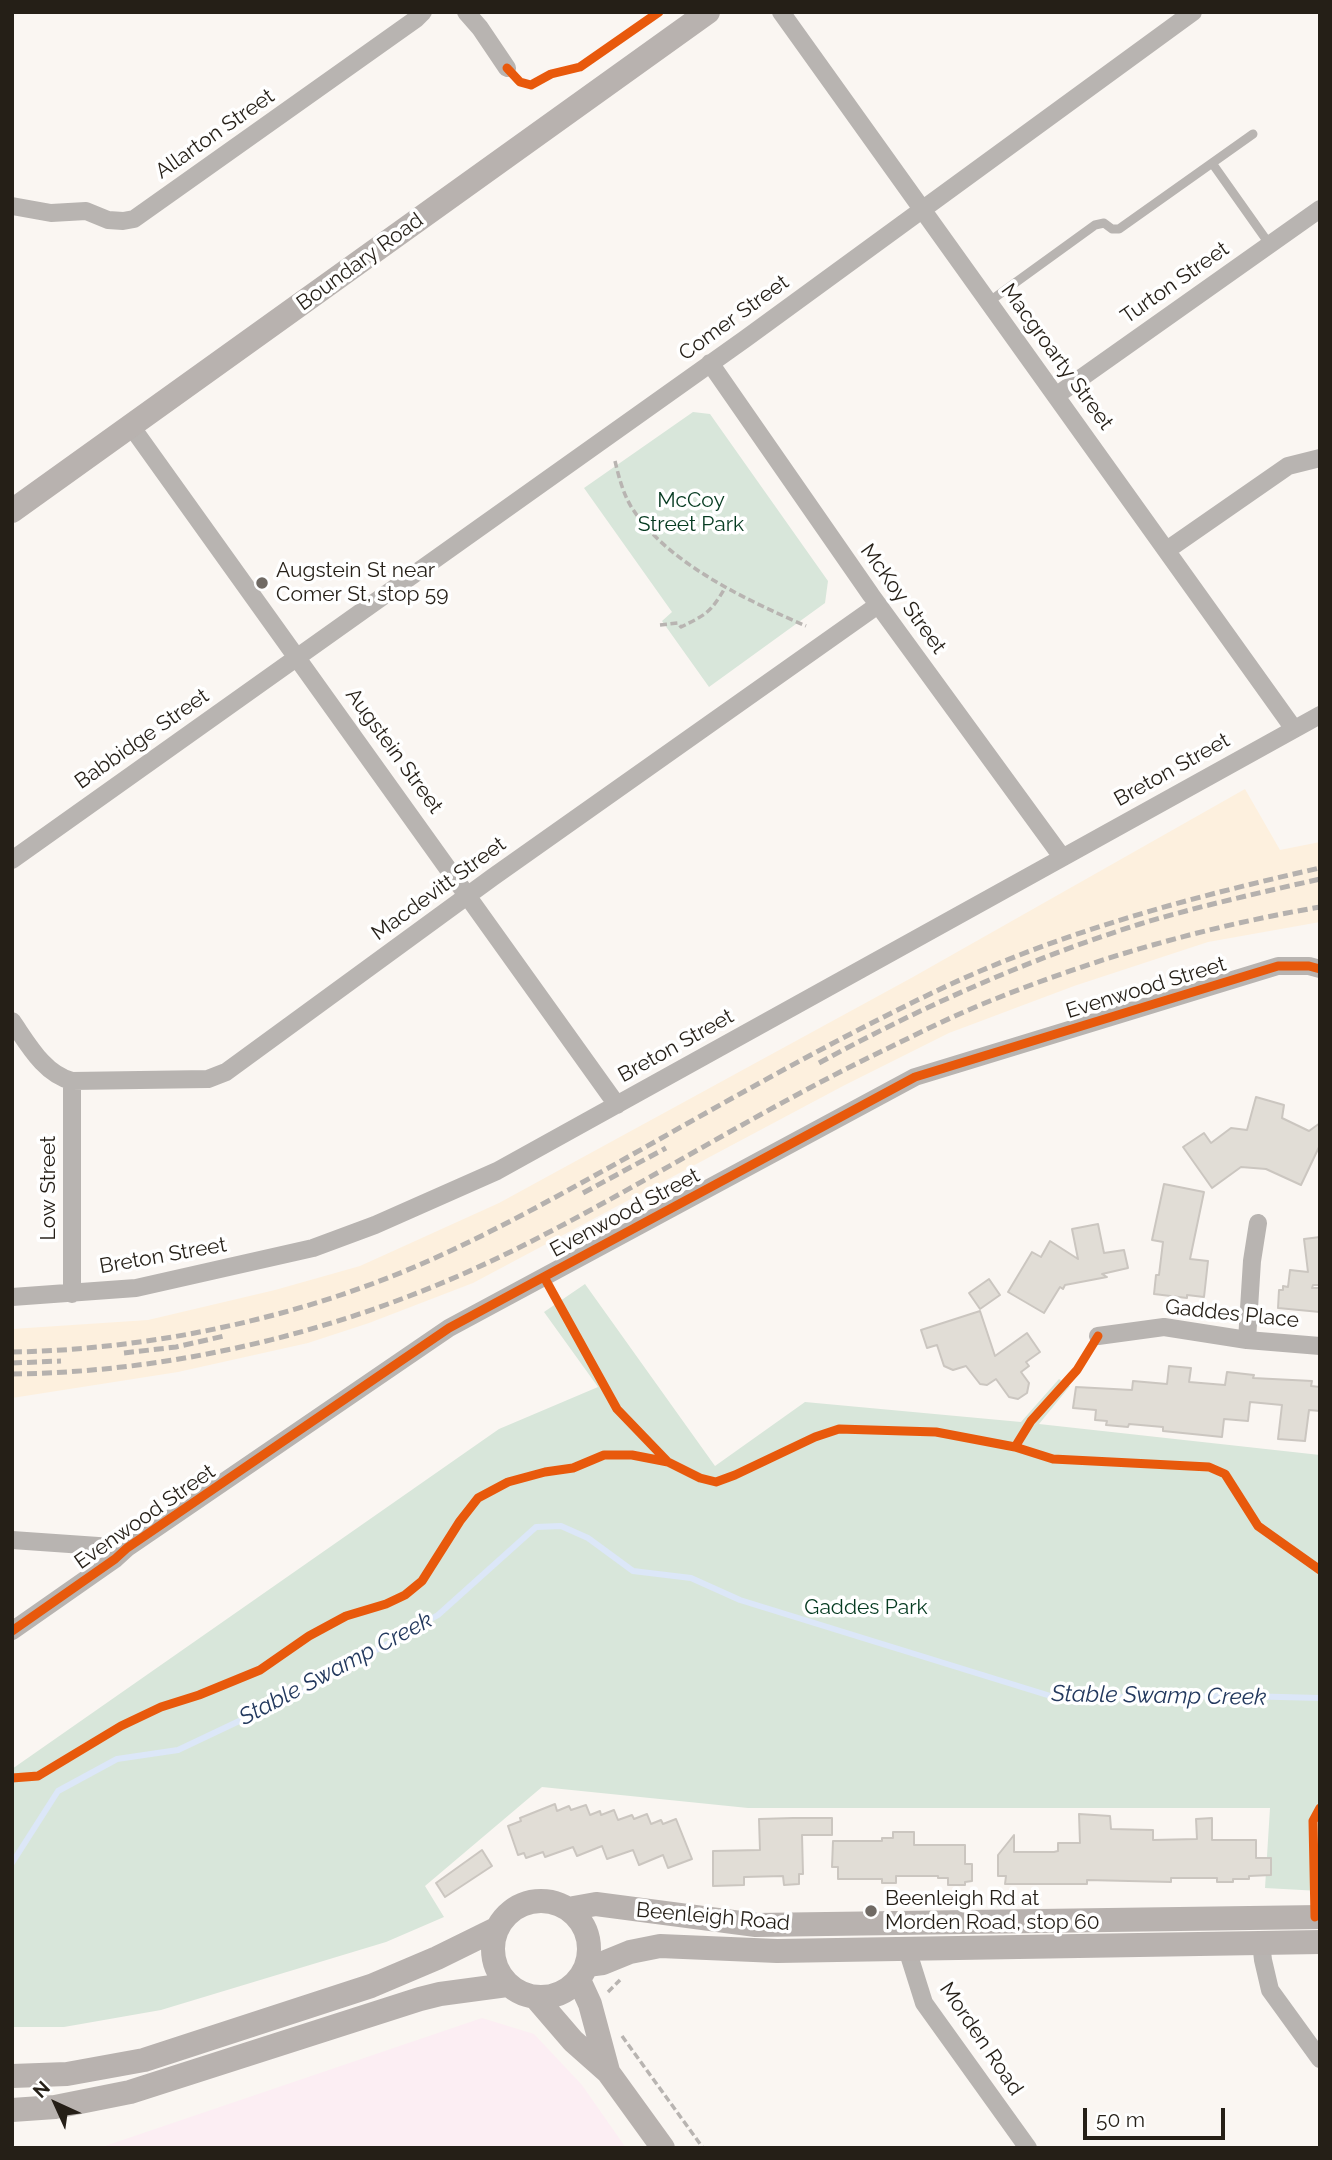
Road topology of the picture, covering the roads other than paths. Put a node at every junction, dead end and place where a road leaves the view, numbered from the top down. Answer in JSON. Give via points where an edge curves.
{"nodes":[{"id":1,"x":423,"y":12,"type":"edge"},
{"id":2,"x":466,"y":12,"type":"edge"},
{"id":3,"x":708,"y":12,"type":"edge"},
{"id":4,"x":781,"y":12,"type":"edge"},
{"id":5,"x":1193,"y":12,"type":"edge"},
{"id":6,"x":507,"y":68,"type":"dead end"},
{"id":7,"x":1253,"y":134,"type":"dead end"},
{"id":8,"x":1212,"y":163,"type":"junction"},
{"id":9,"x":12,"y":206,"type":"edge"},
{"id":10,"x":1320,"y":209,"type":"edge"},
{"id":11,"x":923,"y":210,"type":"junction"},
{"id":12,"x":1270,"y":244,"type":"junction"},
{"id":13,"x":990,"y":301,"type":"junction"},
{"id":14,"x":710,"y":363,"type":"junction"},
{"id":15,"x":1057,"y":395,"type":"junction"},
{"id":16,"x":131,"y":426,"type":"junction"},
{"id":17,"x":1320,"y":458,"type":"edge"},
{"id":18,"x":12,"y":511,"type":"edge"},
{"id":19,"x":1167,"y":550,"type":"junction"},
{"id":20,"x":878,"y":605,"type":"junction"},
{"id":21,"x":298,"y":656,"type":"junction"},
{"id":22,"x":1320,"y":715,"type":"edge"},
{"id":23,"x":1294,"y":729,"type":"junction"},
{"id":24,"x":1062,"y":858,"type":"junction"},
{"id":25,"x":12,"y":860,"type":"edge"},
{"id":26,"x":468,"y":895,"type":"junction"},
{"id":27,"x":1320,"y":969,"type":"edge"},
{"id":28,"x":12,"y":1021,"type":"edge"},
{"id":29,"x":72,"y":1081,"type":"junction"},
{"id":30,"x":617,"y":1105,"type":"junction"},
{"id":31,"x":1258,"y":1223,"type":"dead end"},
{"id":32,"x":72,"y":1294,"type":"junction"},
{"id":33,"x":12,"y":1297,"type":"edge"},
{"id":34,"x":1098,"y":1336,"type":"dead end"},
{"id":35,"x":1247,"y":1340,"type":"junction"},
{"id":36,"x":1320,"y":1346,"type":"edge"},
{"id":37,"x":12,"y":1540,"type":"edge"},
{"id":38,"x":127,"y":1548,"type":"junction"},
{"id":39,"x":12,"y":1631,"type":"edge"},
{"id":40,"x":568,"y":1909,"type":"junction"},
{"id":41,"x":1320,"y":1917,"type":"edge"},
{"id":42,"x":498,"y":1928,"type":"junction"},
{"id":43,"x":1320,"y":1941,"type":"edge"},
{"id":44,"x":1261,"y":1942,"type":"junction"},
{"id":45,"x":907,"y":1949,"type":"junction"},
{"id":46,"x":583,"y":1973,"type":"junction"},
{"id":47,"x":507,"y":1984,"type":"junction"},
{"id":48,"x":536,"y":1998,"type":"junction"},
{"id":49,"x":1320,"y":2059,"type":"edge"},
{"id":50,"x":608,"y":2072,"type":"junction"},
{"id":51,"x":12,"y":2076,"type":"edge"},
{"id":52,"x":15,"y":2112,"type":"edge"},
{"id":53,"x":663,"y":2148,"type":"edge"},
{"id":54,"x":1028,"y":2148,"type":"edge"}],
"edges":[{"from":1,"to":9,"type":"street","name":"Allarton Street","via":[[134,219],[108,220],[86,211],[51,213]]},
{"from":2,"to":6,"type":"street"},
{"from":3,"to":16,"type":"main road","name":"Boundary Road"},
{"from":4,"to":11,"type":"street","name":"Macgroarty Street"},
{"from":5,"to":11,"type":"street","name":"Comer Street"},
{"from":7,"to":8,"type":"lane"},
{"from":8,"to":12,"type":"lane"},
{"from":8,"to":13,"type":"lane","via":[[1119,229],[1095,225]]},
{"from":10,"to":12,"type":"street","name":"Turton Street"},
{"from":11,"to":13,"type":"street","name":"Macgroarty Street"},
{"from":11,"to":14,"type":"street","name":"Comer Street"},
{"from":12,"to":15,"type":"street","name":"Turton Street"},
{"from":13,"to":15,"type":"street","name":"Macgroarty Street"},
{"from":14,"to":20,"type":"street","name":"McKoy Street"},
{"from":14,"to":21,"type":"street","name":"Comer Street"},
{"from":15,"to":19,"type":"street","name":"Macgroarty Street"},
{"from":16,"to":18,"type":"main road","name":"Boundary Road"},
{"from":16,"to":21,"type":"street","name":"Augstein Street"},
{"from":17,"to":19,"type":"street","via":[[1289,466]]},
{"from":19,"to":23,"type":"street","name":"Macgroarty Street"},
{"from":20,"to":24,"type":"street","name":"McKoy Street"},
{"from":20,"to":26,"type":"street","name":"Macdevitt Street"},
{"from":21,"to":25,"type":"street","name":"Babbidge Street"},
{"from":21,"to":26,"type":"street","name":"Augstein Street"},
{"from":22,"to":23,"type":"street","name":"Breton Street"},
{"from":23,"to":24,"type":"street","name":"Breton Street"},
{"from":24,"to":30,"type":"street","name":"Breton Street"},
{"from":26,"to":29,"type":"street","name":"Macdevitt Street","via":[[226,1072],[208,1079]]},
{"from":26,"to":30,"type":"street","name":"Augstein Street"},
{"from":27,"to":38,"type":"street","name":"Evenwood Street","via":[[1278,966],[915,1077],[449,1328]]},
{"from":28,"to":29,"type":"street","via":[[38,1058],[58,1078]]},
{"from":29,"to":32,"type":"street","name":"Low Street"},
{"from":30,"to":32,"type":"street","name":"Breton Street","via":[[497,1171],[313,1248],[136,1288]]},
{"from":31,"to":35,"type":"street"},
{"from":32,"to":33,"type":"street","name":"Breton Street"},
{"from":34,"to":35,"type":"street","name":"Gaddes Place","via":[[1164,1327]]},
{"from":35,"to":36,"type":"street","name":"Gaddes Place"},
{"from":37,"to":38,"type":"street"},
{"from":38,"to":39,"type":"street","name":"Evenwood Street"},
{"from":40,"to":41,"type":"main road","name":"Beenleigh Road","via":[[596,1904],[756,1924]]},
{"from":40,"to":42,"type":"main road","via":[[554,1902],[521,1905]]},
{"from":40,"to":46,"type":"main road","via":[[587,1934],[590,1950]]},
{"from":42,"to":47,"type":"main road","via":[[493,1958]]},
{"from":42,"to":51,"type":"main road","via":[[371,1986],[144,2060],[67,2074]]},
{"from":43,"to":44,"type":"main road","name":"Beenleigh Road"},
{"from":44,"to":45,"type":"main road","name":"Beenleigh Road"},
{"from":44,"to":49,"type":"street","via":[[1270,1990]]},
{"from":45,"to":46,"type":"main road","name":"Beenleigh Road","via":[[777,1951],[660,1946],[630,1952]]},
{"from":45,"to":54,"type":"street","name":"Morden Road","via":[[924,2003]]},
{"from":46,"to":48,"type":"main road","via":[[567,1990]]},
{"from":46,"to":50,"type":"main road"},
{"from":47,"to":48,"type":"main road"},
{"from":47,"to":52,"type":"main road","via":[[419,1999],[130,2092]]},
{"from":48,"to":50,"type":"main road"},
{"from":50,"to":53,"type":"main road"}]}
